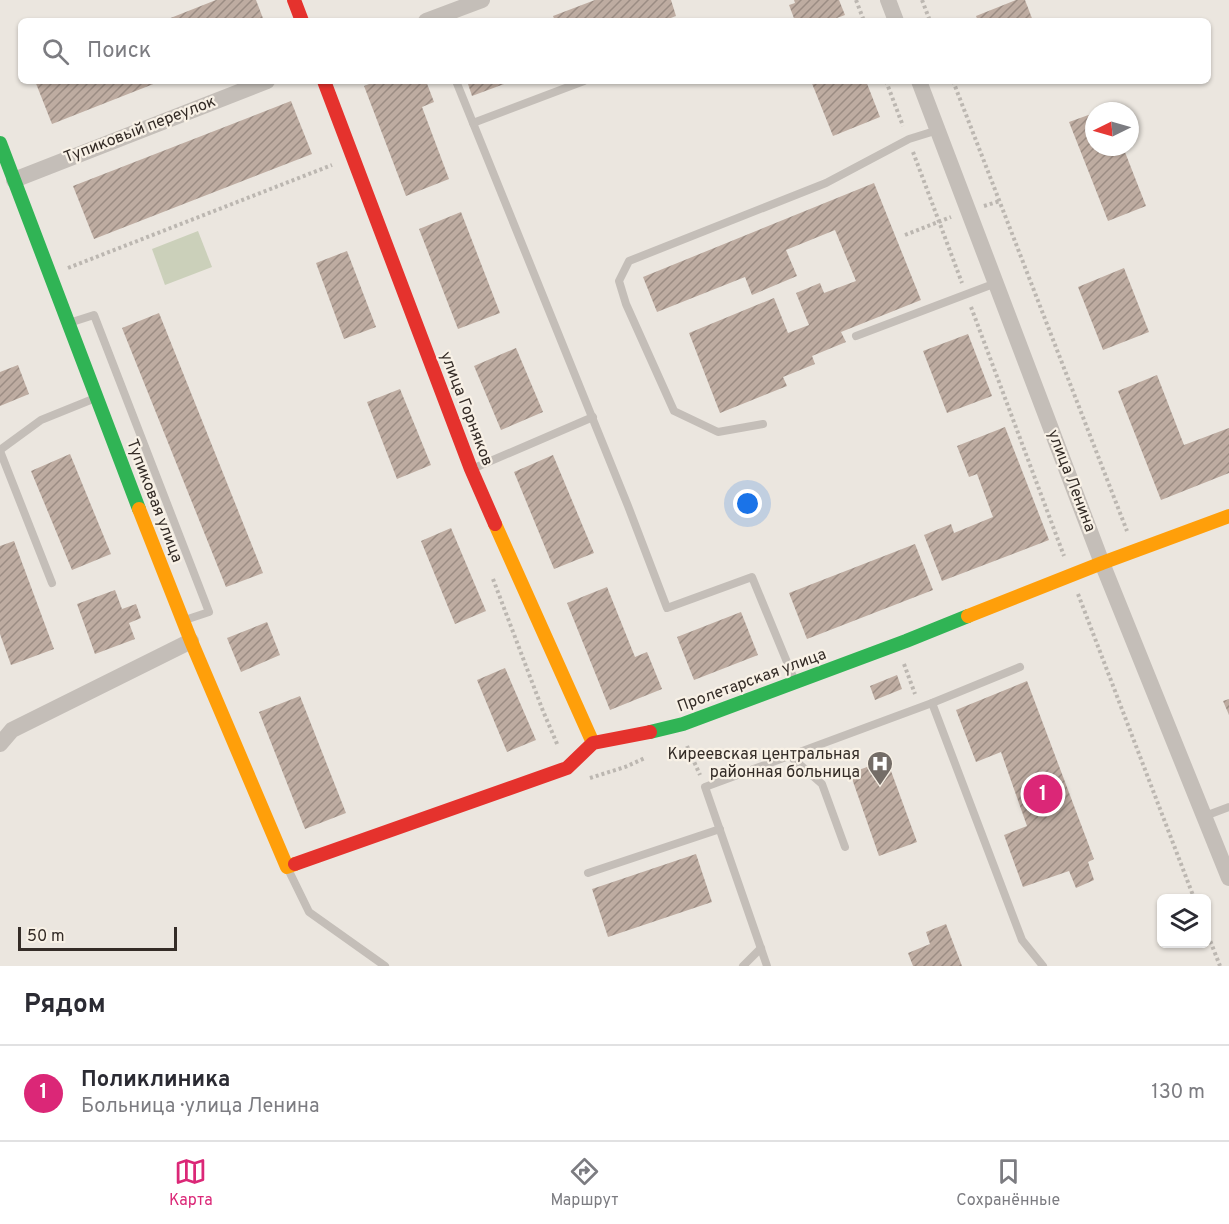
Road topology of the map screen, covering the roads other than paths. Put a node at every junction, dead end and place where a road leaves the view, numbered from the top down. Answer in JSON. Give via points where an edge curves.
{"nodes":[{"id":1,"x":294,"y":0,"type":"edge"},
{"id":2,"x":482,"y":0,"type":"edge"},
{"id":3,"x":888,"y":0,"type":"edge"},
{"id":4,"x":301,"y":18,"type":"edge"},
{"id":5,"x":435,"y":18,"type":"edge"},
{"id":6,"x":895,"y":18,"type":"edge"},
{"id":7,"x":259,"y":84,"type":"edge"},
{"id":8,"x":325,"y":84,"type":"edge"},
{"id":9,"x":457,"y":84,"type":"edge"},
{"id":10,"x":576,"y":84,"type":"edge"},
{"id":11,"x":920,"y":84,"type":"edge"},
{"id":12,"x":473,"y":123,"type":"junction"},
{"id":13,"x":938,"y":130,"type":"junction"},
{"id":14,"x":0,"y":143,"type":"edge"},
{"id":15,"x":14,"y":180,"type":"junction"},
{"id":16,"x":996,"y":283,"type":"junction"},
{"id":17,"x":68,"y":323,"type":"junction"},
{"id":18,"x":856,"y":336,"type":"dead end"},
{"id":19,"x":96,"y":398,"type":"junction"},
{"id":20,"x":592,"y":417,"type":"junction"},
{"id":21,"x":762,"y":424,"type":"dead end"},
{"id":22,"x":0,"y":451,"type":"edge"},
{"id":23,"x":471,"y":469,"type":"junction"},
{"id":24,"x":1229,"y":516,"type":"edge"},
{"id":25,"x":1102,"y":563,"type":"junction"},
{"id":26,"x":52,"y":583,"type":"dead end"},
{"id":27,"x":183,"y":621,"type":"junction"},
{"id":28,"x":191,"y":641,"type":"junction"},
{"id":29,"x":1020,"y":667,"type":"dead end"},
{"id":30,"x":796,"y":682,"type":"junction"},
{"id":31,"x":932,"y":703,"type":"junction"},
{"id":32,"x":593,"y":743,"type":"junction"},
{"id":33,"x":0,"y":744,"type":"edge"},
{"id":34,"x":790,"y":756,"type":"junction"},
{"id":35,"x":1229,"y":807,"type":"edge"},
{"id":36,"x":1204,"y":816,"type":"junction"},
{"id":37,"x":720,"y":829,"type":"junction"},
{"id":38,"x":845,"y":847,"type":"dead end"},
{"id":39,"x":287,"y":867,"type":"junction"},
{"id":40,"x":588,"y":873,"type":"dead end"},
{"id":41,"x":1229,"y":878,"type":"edge"},
{"id":42,"x":760,"y":948,"type":"junction"},
{"id":43,"x":385,"y":966,"type":"edge"},
{"id":44,"x":743,"y":966,"type":"edge"},
{"id":45,"x":767,"y":966,"type":"edge"},
{"id":46,"x":1043,"y":966,"type":"edge"}],
"edges":[{"from":1,"to":4,"type":"main road"},
{"from":2,"to":5,"type":"street"},
{"from":3,"to":6,"type":"street"},
{"from":7,"to":15,"type":"street","name":"Тупиковый переулок"},
{"from":8,"to":23,"type":"main road","name":"улица Горняков"},
{"from":9,"to":12,"type":"lane"},
{"from":10,"to":12,"type":"lane"},
{"from":11,"to":13,"type":"street","name":"улица Ленина"},
{"from":12,"to":20,"type":"lane"},
{"from":13,"to":16,"type":"street","name":"улица Ленина"},
{"from":13,"to":21,"type":"lane","via":[[909,140],[825,183],[630,261],[620,281],[626,304],[674,411],[718,432]]},
{"from":14,"to":15,"type":"main road","name":"Тупиковая улица"},
{"from":15,"to":17,"type":"main road","name":"Тупиковая улица"},
{"from":16,"to":18,"type":"lane"},
{"from":16,"to":25,"type":"street","name":"улица Ленина"},
{"from":17,"to":19,"type":"main road","name":"Тупиковая улица"},
{"from":17,"to":27,"type":"lane","via":[[94,315],[103,337],[209,612]]},
{"from":19,"to":22,"type":"lane","via":[[41,420]]},
{"from":19,"to":27,"type":"main road","name":"Тупиковая улица"},
{"from":20,"to":23,"type":"lane"},
{"from":20,"to":30,"type":"lane","via":[[667,608],[752,577]]},
{"from":22,"to":26,"type":"lane"},
{"from":23,"to":32,"type":"main road","name":"улица Горняков"},
{"from":24,"to":25,"type":"main road","name":"Пролетарская улица"},
{"from":25,"to":30,"type":"main road","name":"Пролетарская улица"},
{"from":25,"to":36,"type":"street","name":"улица Ленина"},
{"from":27,"to":28,"type":"main road","name":"Тупиковая улица"},
{"from":28,"to":33,"type":"street","via":[[12,730]]},
{"from":28,"to":39,"type":"main road","name":"Тупиковая улица"},
{"from":29,"to":31,"type":"lane"},
{"from":30,"to":32,"type":"main road","name":"Пролетарская улица","via":[[683,724]]},
{"from":31,"to":34,"type":"lane"},
{"from":31,"to":46,"type":"lane","via":[[1022,940]]},
{"from":32,"to":39,"type":"main road","via":[[567,768]]},
{"from":34,"to":37,"type":"lane","via":[[705,787]]},
{"from":34,"to":38,"type":"lane","via":[[822,784]]},
{"from":35,"to":36,"type":"lane"},
{"from":36,"to":41,"type":"street","name":"улица Ленина"},
{"from":37,"to":40,"type":"lane"},
{"from":37,"to":42,"type":"lane"},
{"from":39,"to":43,"type":"lane","via":[[309,912]]},
{"from":42,"to":44,"type":"lane"},
{"from":42,"to":45,"type":"lane"}]}
